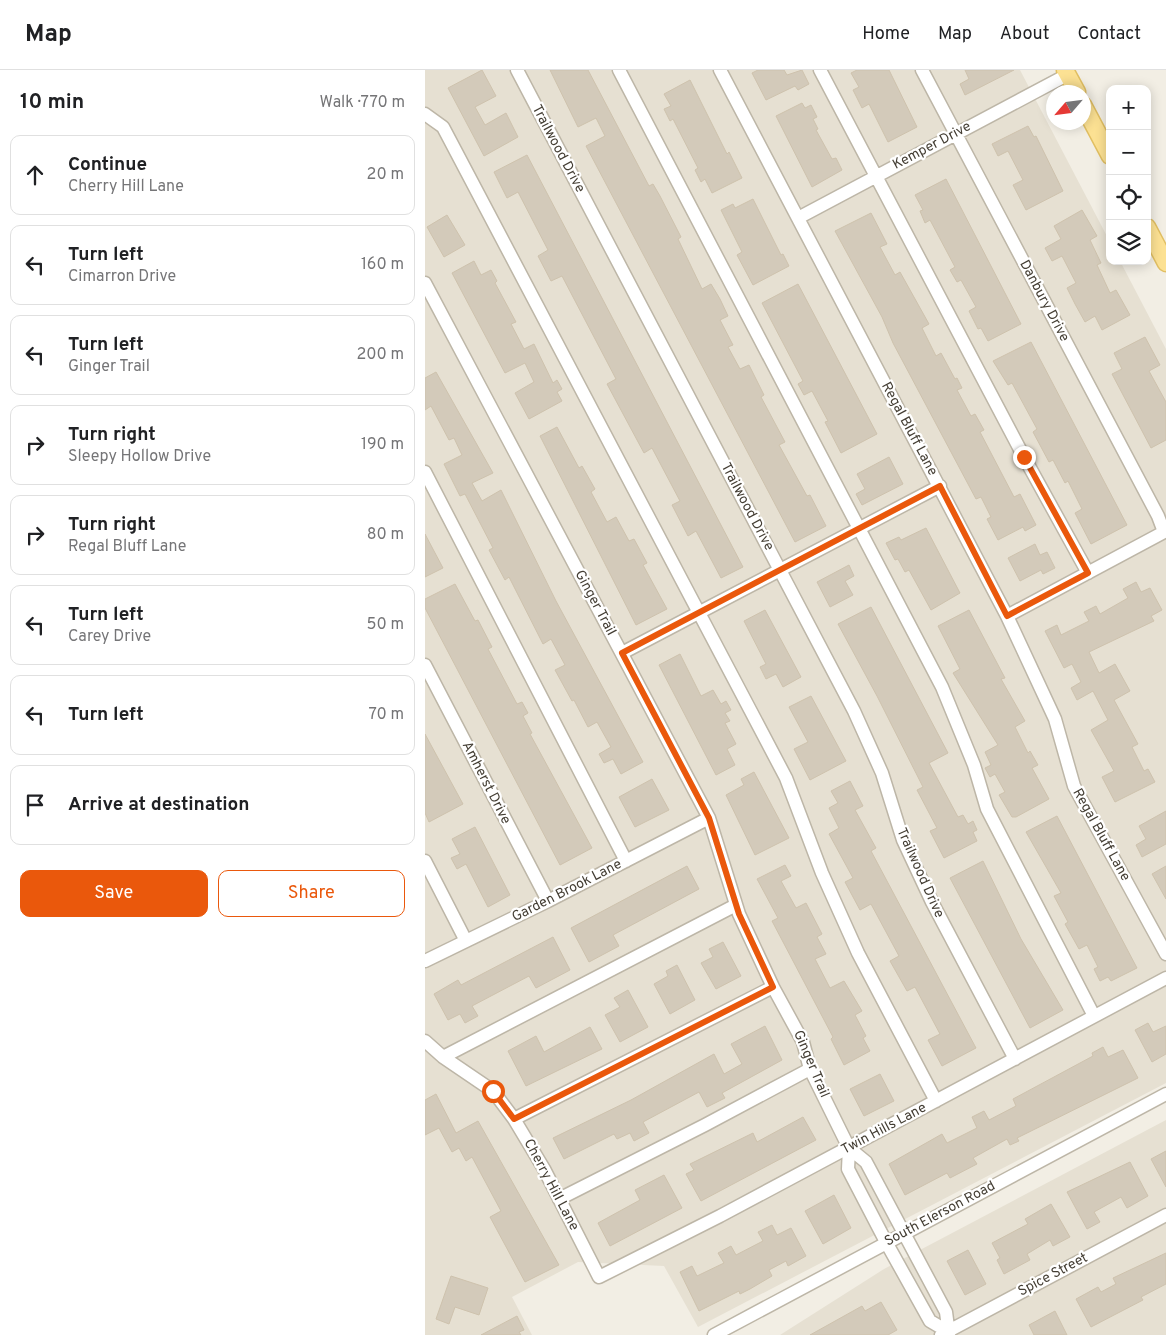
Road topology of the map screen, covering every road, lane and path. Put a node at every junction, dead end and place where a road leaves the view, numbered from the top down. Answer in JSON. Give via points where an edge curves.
{"nodes":[{"id":1,"x":517,"y":70,"type":"edge"},
{"id":2,"x":619,"y":70,"type":"edge"},
{"id":3,"x":720,"y":70,"type":"edge"},
{"id":4,"x":820,"y":70,"type":"edge"},
{"id":5,"x":923,"y":70,"type":"edge"},
{"id":6,"x":1066,"y":72,"type":"edge"},
{"id":7,"x":1073,"y":85,"type":"edge"},
{"id":8,"x":425,"y":114,"type":"edge"},
{"id":9,"x":1091,"y":121,"type":"edge"},
{"id":10,"x":956,"y":134,"type":"junction"},
{"id":11,"x":1106,"y":149,"type":"edge"},
{"id":12,"x":875,"y":177,"type":"junction"},
{"id":13,"x":798,"y":218,"type":"junction"},
{"id":14,"x":1151,"y":235,"type":"edge"},
{"id":15,"x":1166,"y":263,"type":"edge"},
{"id":16,"x":425,"y":283,"type":"edge"},
{"id":17,"x":425,"y":472,"type":"edge"},
{"id":18,"x":940,"y":486,"type":"junction"},
{"id":19,"x":859,"y":529,"type":"junction"},
{"id":20,"x":781,"y":570,"type":"junction"},
{"id":21,"x":1088,"y":573,"type":"junction"},
{"id":22,"x":699,"y":612,"type":"junction"},
{"id":23,"x":1007,"y":616,"type":"junction"},
{"id":24,"x":622,"y":653,"type":"junction"},
{"id":25,"x":425,"y":666,"type":"edge"},
{"id":26,"x":709,"y":818,"type":"junction"},
{"id":27,"x":425,"y":861,"type":"edge"},
{"id":28,"x":626,"y":861,"type":"junction"},
{"id":29,"x":548,"y":901,"type":"junction"},
{"id":30,"x":736,"y":905,"type":"junction"},
{"id":31,"x":466,"y":941,"type":"junction"},
{"id":32,"x":1166,"y":954,"type":"edge"},
{"id":33,"x":425,"y":961,"type":"edge"},
{"id":34,"x":1166,"y":978,"type":"edge"},
{"id":35,"x":773,"y":987,"type":"junction"},
{"id":36,"x":1094,"y":1016,"type":"junction"},
{"id":37,"x":425,"y":1041,"type":"edge"},
{"id":38,"x":443,"y":1057,"type":"junction"},
{"id":39,"x":1015,"y":1059,"type":"junction"},
{"id":40,"x":810,"y":1069,"type":"junction"},
{"id":41,"x":1166,"y":1094,"type":"edge"},
{"id":42,"x":935,"y":1101,"type":"junction"},
{"id":43,"x":514,"y":1119,"type":"junction"},
{"id":44,"x":849,"y":1148,"type":"junction"},
{"id":45,"x":559,"y":1199,"type":"junction"},
{"id":46,"x":1166,"y":1215,"type":"edge"},
{"id":47,"x":904,"y":1233,"type":"junction"},
{"id":48,"x":886,"y":1242,"type":"junction"},
{"id":49,"x":599,"y":1277,"type":"joint"},
{"id":50,"x":946,"y":1334,"type":"edge"},
{"id":51,"x":714,"y":1335,"type":"edge"}],
"edges":[{"from":1,"to":20,"type":"street","name":"Trailwood Drive"},
{"from":2,"to":19,"type":"street"},
{"from":3,"to":13,"type":"street","name":"Regal Bluff Lane"},
{"from":4,"to":12,"type":"street"},
{"from":5,"to":10,"type":"street","name":"Danbury Drive"},
{"from":6,"to":7,"type":"main road"},
{"from":6,"to":10,"type":"street","name":"Kemper Drive"},
{"from":8,"to":22,"type":"street","via":[[443,127]]},
{"from":9,"to":11,"type":"main road"},
{"from":10,"to":12,"type":"street","name":"Kemper Drive"},
{"from":10,"to":21,"type":"street","name":"Danbury Drive","via":[[1164,532]]},
{"from":12,"to":13,"type":"street","name":"Kemper Drive"},
{"from":12,"to":21,"type":"street"},
{"from":13,"to":18,"type":"street","name":"Regal Bluff Lane"},
{"from":14,"to":15,"type":"main road"},
{"from":16,"to":24,"type":"street","name":"Ginger Trail"},
{"from":17,"to":28,"type":"street"},
{"from":18,"to":19,"type":"street"},
{"from":18,"to":23,"type":"street","name":"Regal Bluff Lane"},
{"from":19,"to":20,"type":"street"},
{"from":19,"to":36,"type":"street","via":[[943,687],[974,765],[987,809]]},
{"from":20,"to":22,"type":"street"},
{"from":20,"to":39,"type":"street","name":"Trailwood Drive","via":[[854,711],[882,773],[903,840],[928,893]]},
{"from":21,"to":23,"type":"street"},
{"from":22,"to":24,"type":"street"},
{"from":22,"to":42,"type":"street","via":[[785,778],[858,953]]},
{"from":23,"to":32,"type":"street","name":"Regal Bluff Lane","via":[[1055,719],[1073,786]]},
{"from":24,"to":26,"type":"street","name":"Ginger Trail"},
{"from":25,"to":29,"type":"street","name":"Amherst Drive"},
{"from":26,"to":28,"type":"street","name":"Garden Brook Lane"},
{"from":26,"to":30,"type":"street","name":"Ginger Trail"},
{"from":27,"to":31,"type":"street"},
{"from":28,"to":29,"type":"street","name":"Garden Brook Lane"},
{"from":29,"to":31,"type":"street","name":"Garden Brook Lane"},
{"from":30,"to":35,"type":"street","name":"Ginger Trail"},
{"from":30,"to":38,"type":"street"},
{"from":31,"to":33,"type":"street","name":"Garden Brook Lane"},
{"from":34,"to":36,"type":"street","name":"Twin Hills Lane"},
{"from":35,"to":40,"type":"street","name":"Ginger Trail","via":[[803,1042]]},
{"from":35,"to":43,"type":"street"},
{"from":36,"to":39,"type":"street","name":"Twin Hills Lane"},
{"from":37,"to":38,"type":"street","name":"Cherry Hill Lane"},
{"from":38,"to":43,"type":"street","name":"Cherry Hill Lane","via":[[493,1091]]},
{"from":39,"to":42,"type":"street","name":"Twin Hills Lane"},
{"from":40,"to":44,"type":"street","name":"Ginger Trail"},
{"from":40,"to":45,"type":"street"},
{"from":41,"to":47,"type":"street","name":"South Elerson Road"},
{"from":42,"to":44,"type":"street","name":"Twin Hills Lane"},
{"from":43,"to":45,"type":"street","name":"Cherry Hill Lane"},
{"from":44,"to":47,"type":"street","name":"Ginger Trail","via":[[866,1162]]},
{"from":44,"to":48,"type":"street","name":"Ginger Trail","via":[[848,1169]]},
{"from":44,"to":49,"type":"street","name":"Twin Hills Lane"},
{"from":45,"to":49,"type":"street","name":"Cherry Hill Lane"},
{"from":46,"to":50,"type":"street","name":"Spice Street"},
{"from":47,"to":48,"type":"street","name":"South Elerson Road"},
{"from":47,"to":50,"type":"street","name":"Ginger Trail","via":[[946,1312]]},
{"from":48,"to":50,"type":"street","name":"Ginger Trail","via":[[930,1321]]},
{"from":48,"to":51,"type":"street","name":"South Elerson Road"}]}
